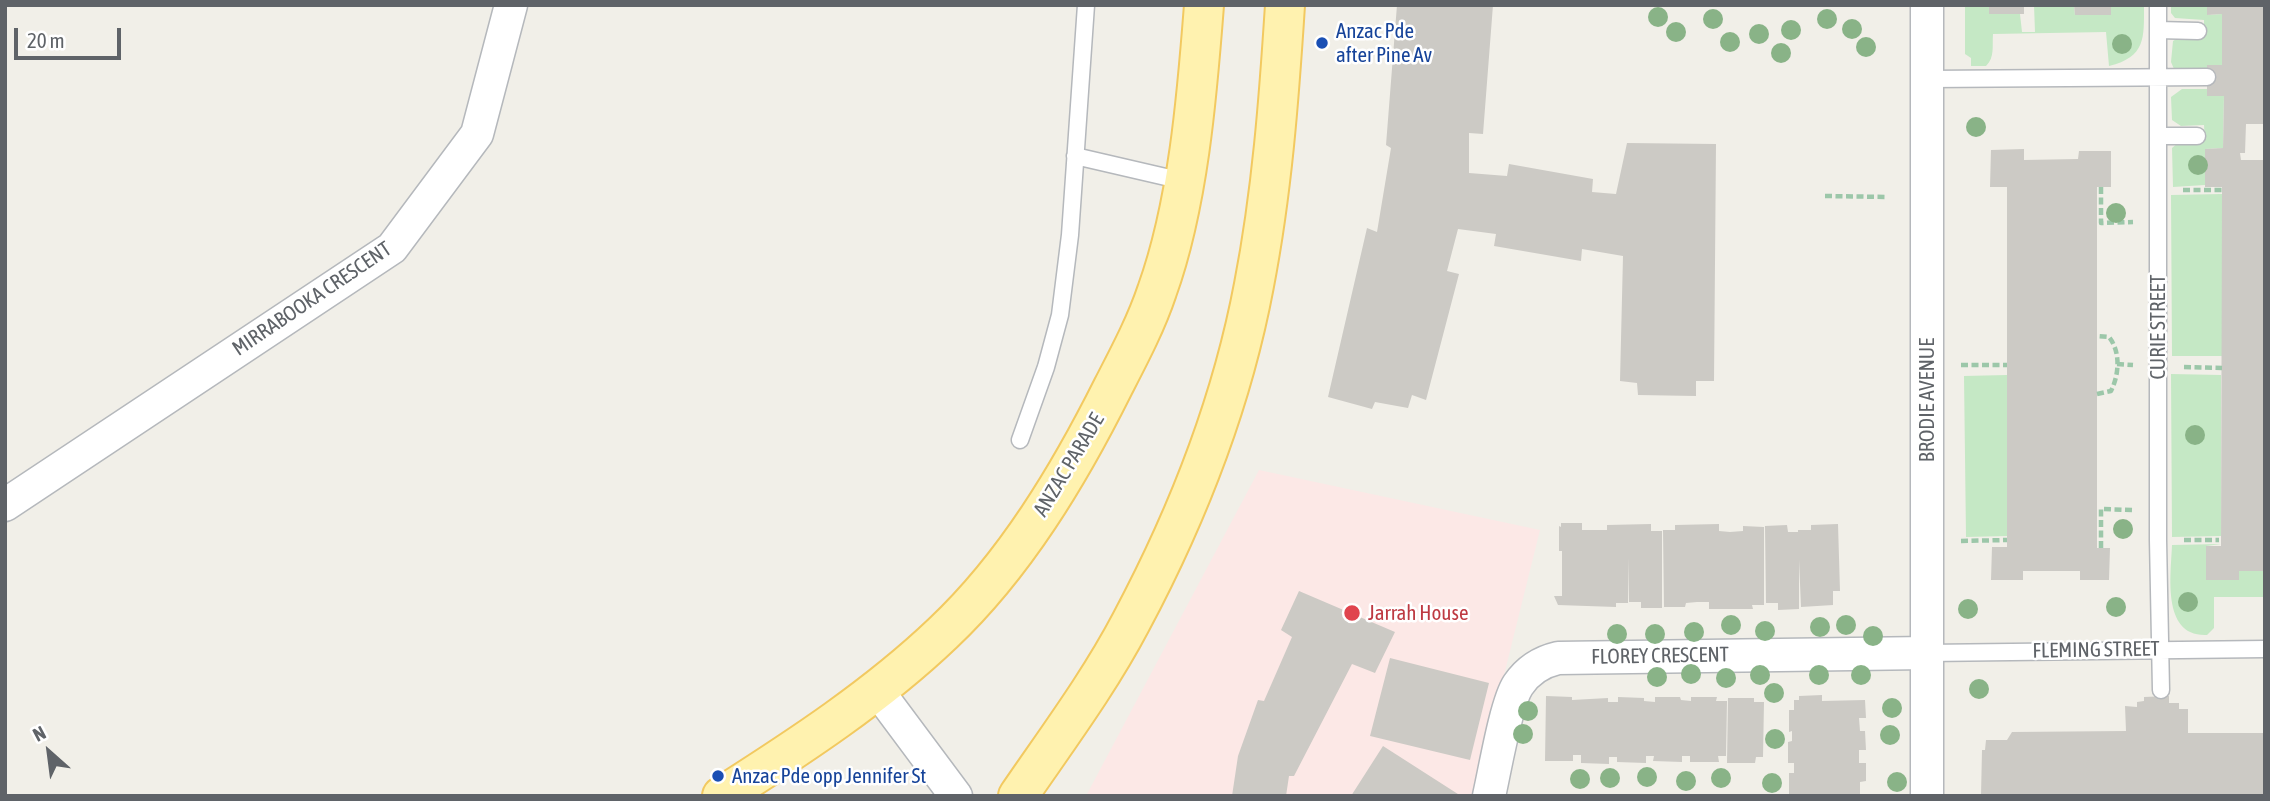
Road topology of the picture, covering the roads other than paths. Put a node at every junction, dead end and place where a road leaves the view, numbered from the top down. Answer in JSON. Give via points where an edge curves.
{"nodes":[{"id":1,"x":511,"y":5,"type":"edge"},
{"id":2,"x":1086,"y":5,"type":"edge"},
{"id":3,"x":1205,"y":5,"type":"edge"},
{"id":4,"x":1285,"y":5,"type":"edge"},
{"id":5,"x":1927,"y":5,"type":"edge"},
{"id":6,"x":2158,"y":5,"type":"edge"},
{"id":7,"x":2158,"y":30,"type":"junction"},
{"id":8,"x":2199,"y":31,"type":"dead end"},
{"id":9,"x":2158,"y":78,"type":"junction"},
{"id":10,"x":2207,"y":78,"type":"dead end"},
{"id":11,"x":1928,"y":79,"type":"junction"},
{"id":12,"x":2158,"y":135,"type":"junction"},
{"id":13,"x":2197,"y":136,"type":"dead end"},
{"id":14,"x":1075,"y":156,"type":"junction"},
{"id":15,"x":1183,"y":181,"type":"junction"},
{"id":16,"x":1020,"y":440,"type":"dead end"},
{"id":17,"x":5,"y":505,"type":"edge"},
{"id":18,"x":2159,"y":649,"type":"junction"},
{"id":19,"x":2265,"y":649,"type":"edge"},
{"id":20,"x":1927,"y":653,"type":"junction"},
{"id":21,"x":877,"y":690,"type":"junction"},
{"id":22,"x":2161,"y":690,"type":"dead end"},
{"id":23,"x":722,"y":796,"type":"edge"},
{"id":24,"x":956,"y":796,"type":"edge"},
{"id":25,"x":1018,"y":796,"type":"edge"},
{"id":26,"x":1489,"y":796,"type":"edge"},
{"id":27,"x":1927,"y":796,"type":"edge"}],
"edges":[{"from":1,"to":17,"type":"street","name":"MIRRABOOKA CRESCENT","via":[[477,134],[392,248]]},
{"from":2,"to":14,"type":"lane"},
{"from":3,"to":15,"type":"main road","name":"ANZAC PARADE"},
{"from":4,"to":25,"type":"main road","via":[[1273,162],[1254,286],[1212,437],[1185,507],[1130,623]]},
{"from":5,"to":11,"type":"street","name":"BRODIE AVENUE"},
{"from":6,"to":7,"type":"lane","name":"CURIE STREET"},
{"from":7,"to":8,"type":"lane"},
{"from":7,"to":9,"type":"lane","name":"CURIE STREET"},
{"from":9,"to":10,"type":"lane"},
{"from":9,"to":11,"type":"lane"},
{"from":9,"to":12,"type":"lane","name":"CURIE STREET"},
{"from":11,"to":20,"type":"street","name":"BRODIE AVENUE"},
{"from":12,"to":13,"type":"lane"},
{"from":12,"to":18,"type":"lane","name":"CURIE STREET"},
{"from":14,"to":15,"type":"lane"},
{"from":14,"to":16,"type":"lane","via":[[1060,315]]},
{"from":15,"to":21,"type":"main road","name":"ANZAC PARADE","via":[[1157,290],[1134,346],[1065,475],[970,605]]},
{"from":18,"to":19,"type":"lane","name":"FLEMING STREET"},
{"from":18,"to":20,"type":"lane","name":"FLEMING STREET"},
{"from":18,"to":22,"type":"lane","name":"CURIE STREET"},
{"from":20,"to":26,"type":"street","name":"FLOREY CRESCENT","via":[[1554,659],[1531,670],[1516,689]]},
{"from":20,"to":27,"type":"street","name":"BRODIE AVENUE"},
{"from":21,"to":23,"type":"main road","name":"ANZAC PARADE"},
{"from":21,"to":24,"type":"street"}]}
